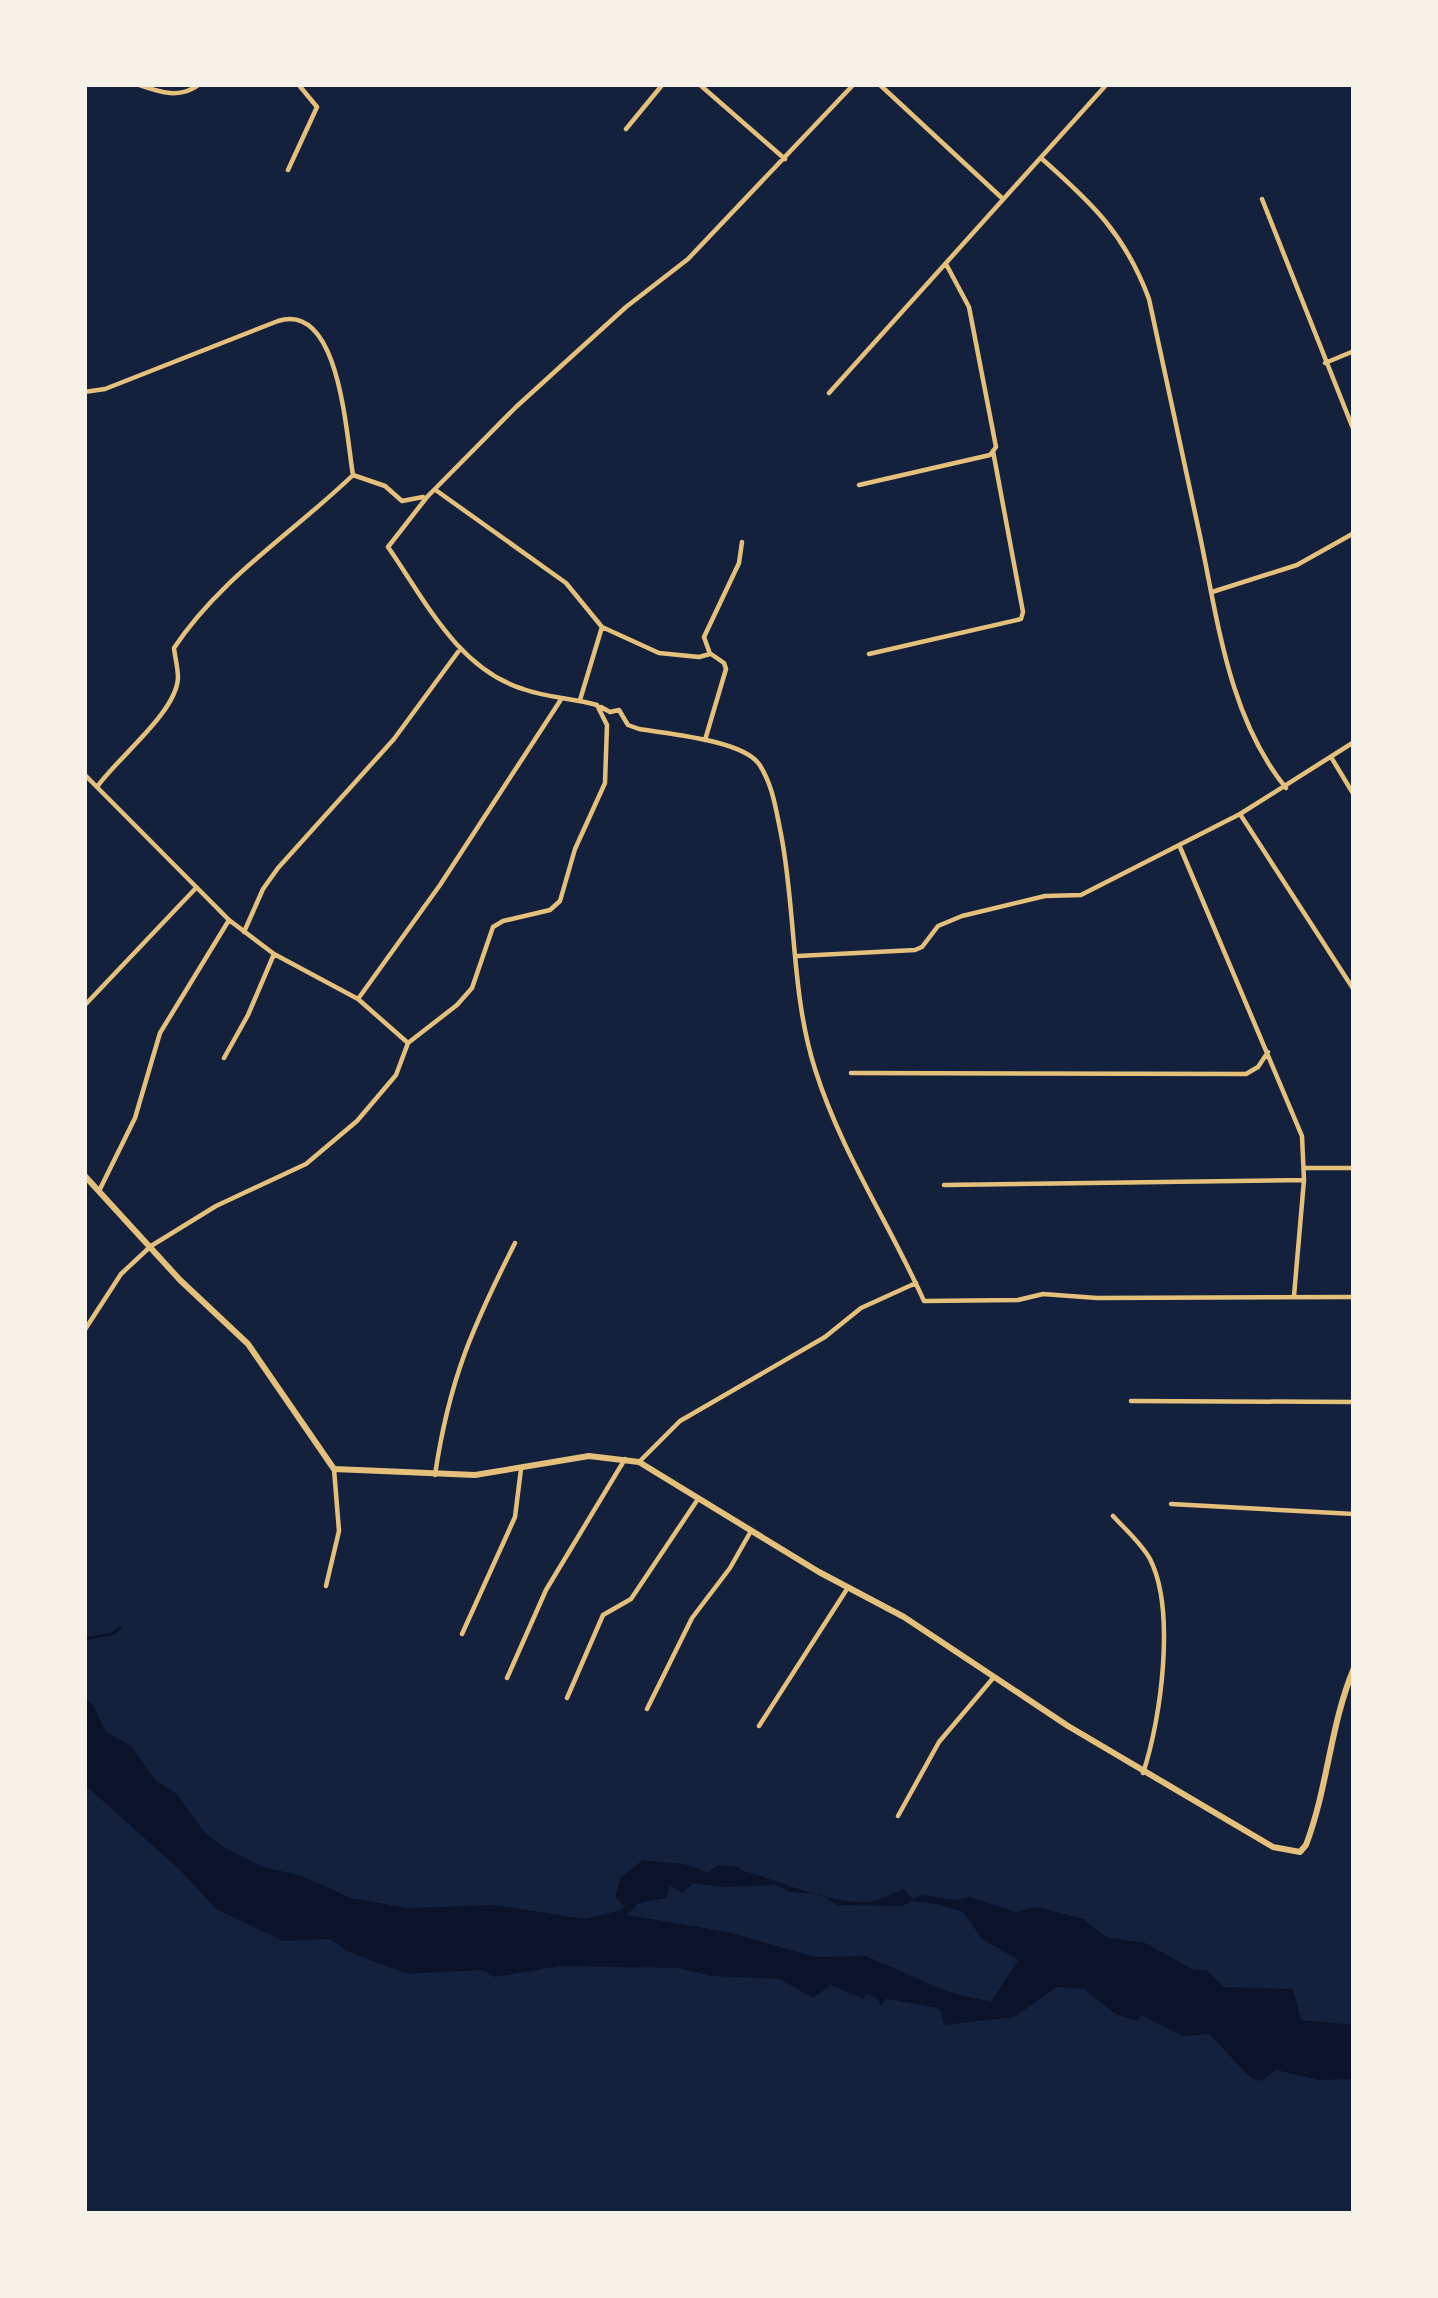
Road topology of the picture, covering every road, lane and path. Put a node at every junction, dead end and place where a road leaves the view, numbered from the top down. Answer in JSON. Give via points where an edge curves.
{"nodes":[{"id":1,"x":136,"y":84,"type":"edge"},
{"id":2,"x":200,"y":84,"type":"edge"},
{"id":3,"x":298,"y":84,"type":"edge"},
{"id":4,"x":663,"y":84,"type":"edge"},
{"id":5,"x":699,"y":84,"type":"edge"},
{"id":6,"x":854,"y":84,"type":"edge"},
{"id":7,"x":879,"y":84,"type":"edge"},
{"id":8,"x":1107,"y":84,"type":"edge"},
{"id":9,"x":626,"y":129,"type":"dead end"},
{"id":10,"x":784,"y":158,"type":"junction"},
{"id":11,"x":1041,"y":158,"type":"junction"},
{"id":12,"x":288,"y":170,"type":"dead end"},
{"id":13,"x":1003,"y":199,"type":"junction"},
{"id":14,"x":1262,"y":199,"type":"dead end"},
{"id":15,"x":946,"y":263,"type":"junction"},
{"id":16,"x":1354,"y":350,"type":"edge"},
{"id":17,"x":1325,"y":363,"type":"junction"},
{"id":18,"x":84,"y":392,"type":"edge"},
{"id":19,"x":830,"y":393,"type":"dead end"},
{"id":20,"x":1354,"y":431,"type":"edge"},
{"id":21,"x":993,"y":452,"type":"junction"},
{"id":22,"x":353,"y":475,"type":"junction"},
{"id":23,"x":859,"y":485,"type":"dead end"},
{"id":24,"x":435,"y":490,"type":"junction"},
{"id":25,"x":427,"y":497,"type":"junction"},
{"id":26,"x":1354,"y":533,"type":"edge"},
{"id":27,"x":742,"y":542,"type":"dead end"},
{"id":28,"x":1212,"y":592,"type":"junction"},
{"id":29,"x":602,"y":627,"type":"junction"},
{"id":30,"x":459,"y":651,"type":"junction"},
{"id":31,"x":710,"y":653,"type":"junction"},
{"id":32,"x":869,"y":654,"type":"dead end"},
{"id":33,"x":580,"y":700,"type":"junction"},
{"id":34,"x":560,"y":701,"type":"junction"},
{"id":35,"x":597,"y":705,"type":"junction"},
{"id":36,"x":705,"y":740,"type":"junction"},
{"id":37,"x":1354,"y":742,"type":"edge"},
{"id":38,"x":1331,"y":757,"type":"junction"},
{"id":39,"x":84,"y":774,"type":"edge"},
{"id":40,"x":97,"y":787,"type":"junction"},
{"id":41,"x":1286,"y":788,"type":"junction"},
{"id":42,"x":1354,"y":795,"type":"edge"},
{"id":43,"x":1240,"y":814,"type":"junction"},
{"id":44,"x":1180,"y":847,"type":"junction"},
{"id":45,"x":195,"y":889,"type":"junction"},
{"id":46,"x":229,"y":920,"type":"junction"},
{"id":47,"x":244,"y":932,"type":"junction"},
{"id":48,"x":274,"y":953,"type":"junction"},
{"id":49,"x":796,"y":956,"type":"junction"},
{"id":50,"x":1354,"y":990,"type":"edge"},
{"id":51,"x":358,"y":999,"type":"junction"},
{"id":52,"x":84,"y":1006,"type":"edge"},
{"id":53,"x":408,"y":1043,"type":"junction"},
{"id":54,"x":1268,"y":1052,"type":"junction"},
{"id":55,"x":224,"y":1058,"type":"dead end"},
{"id":56,"x":851,"y":1073,"type":"dead end"},
{"id":57,"x":1304,"y":1168,"type":"junction"},
{"id":58,"x":1354,"y":1168,"type":"edge"},
{"id":59,"x":84,"y":1175,"type":"edge"},
{"id":60,"x":1304,"y":1180,"type":"junction"},
{"id":61,"x":944,"y":1185,"type":"dead end"},
{"id":62,"x":98,"y":1191,"type":"junction"},
{"id":63,"x":515,"y":1244,"type":"dead end"},
{"id":64,"x":151,"y":1246,"type":"junction"},
{"id":65,"x":916,"y":1283,"type":"junction"},
{"id":66,"x":1294,"y":1296,"type":"junction"},
{"id":67,"x":1354,"y":1297,"type":"edge"},
{"id":68,"x":84,"y":1331,"type":"edge"},
{"id":69,"x":1131,"y":1401,"type":"dead end"},
{"id":70,"x":1354,"y":1402,"type":"edge"},
{"id":71,"x":625,"y":1460,"type":"junction"},
{"id":72,"x":639,"y":1462,"type":"junction"},
{"id":73,"x":334,"y":1469,"type":"junction"},
{"id":74,"x":521,"y":1469,"type":"junction"},
{"id":75,"x":435,"y":1475,"type":"junction"},
{"id":76,"x":698,"y":1499,"type":"junction"},
{"id":77,"x":1171,"y":1504,"type":"dead end"},
{"id":78,"x":1354,"y":1514,"type":"edge"},
{"id":79,"x":1113,"y":1516,"type":"dead end"},
{"id":80,"x":751,"y":1532,"type":"junction"},
{"id":81,"x":326,"y":1586,"type":"dead end"},
{"id":82,"x":848,"y":1588,"type":"junction"},
{"id":83,"x":462,"y":1634,"type":"dead end"},
{"id":84,"x":1354,"y":1668,"type":"edge"},
{"id":85,"x":994,"y":1677,"type":"junction"},
{"id":86,"x":507,"y":1678,"type":"dead end"},
{"id":87,"x":567,"y":1698,"type":"dead end"},
{"id":88,"x":646,"y":1709,"type":"dead end"},
{"id":89,"x":759,"y":1726,"type":"dead end"},
{"id":90,"x":1143,"y":1773,"type":"junction"},
{"id":91,"x":898,"y":1816,"type":"dead end"}],
"edges":[{"from":1,"to":2,"type":"street","via":[[162,94]]},
{"from":3,"to":12,"type":"street","via":[[316,107]]},
{"from":4,"to":9,"type":"street"},
{"from":5,"to":10,"type":"street"},
{"from":6,"to":10,"type":"street"},
{"from":7,"to":13,"type":"street"},
{"from":8,"to":11,"type":"street"},
{"from":10,"to":24,"type":"street","via":[[688,259],[560,365]]},
{"from":11,"to":13,"type":"street"},
{"from":11,"to":28,"type":"street","via":[[1099,210],[1136,265]]},
{"from":13,"to":15,"type":"street"},
{"from":14,"to":17,"type":"street"},
{"from":15,"to":19,"type":"street"},
{"from":15,"to":21,"type":"street","via":[[969,307]]},
{"from":16,"to":17,"type":"street"},
{"from":17,"to":20,"type":"street"},
{"from":18,"to":22,"type":"street","via":[[291,316],[327,344]]},
{"from":21,"to":23,"type":"street"},
{"from":21,"to":32,"type":"street","via":[[1021,620]]},
{"from":22,"to":25,"type":"street","via":[[402,501]]},
{"from":22,"to":40,"type":"street","via":[[254,557],[192,623],[174,648],[174,692]]},
{"from":24,"to":25,"type":"street"},
{"from":24,"to":29,"type":"street","via":[[566,583]]},
{"from":25,"to":30,"type":"street","via":[[388,547]]},
{"from":26,"to":28,"type":"street","via":[[1297,566]]},
{"from":27,"to":31,"type":"street","via":[[704,637]]},
{"from":28,"to":41,"type":"street","via":[[1248,725]]},
{"from":29,"to":31,"type":"street","via":[[659,652]]},
{"from":29,"to":33,"type":"street"},
{"from":30,"to":34,"type":"street","via":[[507,683]]},
{"from":30,"to":47,"type":"street","via":[[394,739],[278,868]]},
{"from":31,"to":36,"type":"street","via":[[726,669]]},
{"from":33,"to":34,"type":"street"},
{"from":33,"to":35,"type":"street"},
{"from":34,"to":51,"type":"street"},
{"from":35,"to":36,"type":"street","via":[[619,710],[639,729]]},
{"from":35,"to":53,"type":"street","via":[[607,724],[604,782],[560,901],[494,927],[472,988]]},
{"from":36,"to":49,"type":"street","via":[[751,756],[769,782]]},
{"from":37,"to":38,"type":"street"},
{"from":38,"to":41,"type":"street"},
{"from":38,"to":42,"type":"street"},
{"from":39,"to":40,"type":"street"},
{"from":40,"to":45,"type":"street"},
{"from":41,"to":43,"type":"street"},
{"from":43,"to":44,"type":"street"},
{"from":43,"to":50,"type":"street"},
{"from":44,"to":49,"type":"street","via":[[1081,895],[962,916],[915,950]]},
{"from":44,"to":54,"type":"street"},
{"from":45,"to":46,"type":"street"},
{"from":45,"to":52,"type":"street"},
{"from":46,"to":47,"type":"street"},
{"from":46,"to":62,"type":"street","via":[[160,1033],[135,1118]]},
{"from":47,"to":48,"type":"street"},
{"from":48,"to":51,"type":"street"},
{"from":48,"to":55,"type":"street"},
{"from":49,"to":65,"type":"street","via":[[814,1066],[832,1118]]},
{"from":51,"to":53,"type":"street"},
{"from":53,"to":64,"type":"street","via":[[382,1095],[322,1152]]},
{"from":54,"to":56,"type":"street","via":[[1246,1074]]},
{"from":54,"to":57,"type":"street","via":[[1302,1136]]},
{"from":57,"to":58,"type":"street"},
{"from":57,"to":60,"type":"street"},
{"from":59,"to":62,"type":"street"},
{"from":60,"to":61,"type":"street"},
{"from":60,"to":66,"type":"street"},
{"from":62,"to":64,"type":"street"},
{"from":63,"to":75,"type":"street","via":[[467,1340]]},
{"from":64,"to":68,"type":"street","via":[[121,1274]]},
{"from":64,"to":73,"type":"street","via":[[248,1344]]},
{"from":65,"to":66,"type":"street","via":[[924,1301],[943,1303],[1043,1294]]},
{"from":65,"to":72,"type":"street","via":[[860,1308],[825,1337],[693,1412]]},
{"from":66,"to":67,"type":"street"},
{"from":69,"to":70,"type":"street"},
{"from":71,"to":72,"type":"street"},
{"from":71,"to":74,"type":"street","via":[[589,1456]]},
{"from":71,"to":86,"type":"street","via":[[563,1560]]},
{"from":72,"to":76,"type":"street"},
{"from":73,"to":75,"type":"street"},
{"from":73,"to":81,"type":"street","via":[[339,1531]]},
{"from":74,"to":75,"type":"street"},
{"from":74,"to":83,"type":"street","via":[[515,1517]]},
{"from":76,"to":80,"type":"street"},
{"from":76,"to":87,"type":"street","via":[[631,1599],[603,1615]]},
{"from":77,"to":78,"type":"street"},
{"from":79,"to":90,"type":"street","via":[[1150,1560],[1166,1630]]},
{"from":80,"to":82,"type":"street"},
{"from":80,"to":88,"type":"street","via":[[692,1618]]},
{"from":82,"to":85,"type":"street"},
{"from":82,"to":89,"type":"street"},
{"from":84,"to":90,"type":"street","via":[[1300,1852],[1254,1839]]},
{"from":85,"to":90,"type":"street"},
{"from":85,"to":91,"type":"street","via":[[939,1742]]}]}
